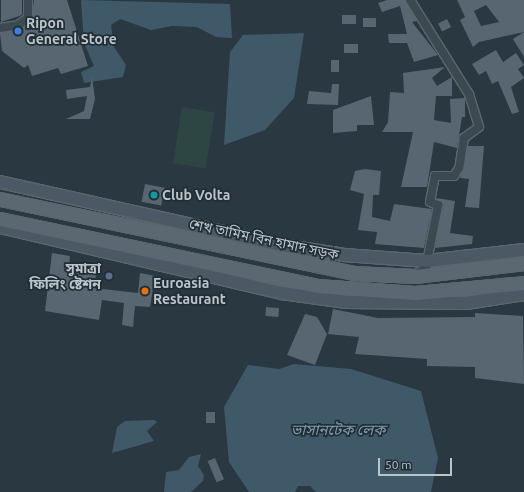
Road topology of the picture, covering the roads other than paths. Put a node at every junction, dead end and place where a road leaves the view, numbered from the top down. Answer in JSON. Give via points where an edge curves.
{"nodes":[{"id":1,"x":28,"y":0,"type":"edge"},
{"id":2,"x":410,"y":0,"type":"edge"},
{"id":3,"x":0,"y":28,"type":"edge"},
{"id":4,"x":0,"y":182,"type":"edge"},
{"id":5,"x":0,"y":199,"type":"edge"},
{"id":6,"x":0,"y":219,"type":"edge"},
{"id":7,"x":0,"y":227,"type":"edge"},
{"id":8,"x":524,"y":250,"type":"edge"},
{"id":9,"x":427,"y":261,"type":"junction"},
{"id":10,"x":524,"y":263,"type":"edge"},
{"id":11,"x":415,"y":276,"type":"junction"},
{"id":12,"x":524,"y":283,"type":"edge"},
{"id":13,"x":524,"y":294,"type":"edge"}],
"edges":[{"from":1,"to":3,"type":"street","via":[[28,18],[18,25]]},
{"from":2,"to":9,"type":"street","via":[[469,94],[479,127],[464,138],[459,168],[454,176],[435,176],[430,202],[438,205]]},
{"from":4,"to":9,"type":"main road","via":[[281,245],[344,255]]},
{"from":5,"to":11,"type":"main road","name":"শেখ তামিম বিন হামাদ সড়ক","via":[[314,268]]},
{"from":6,"to":12,"type":"main road","via":[[346,289],[415,293]]},
{"from":7,"to":13,"type":"main road","via":[[282,292],[346,302],[466,303]]},
{"from":8,"to":9,"type":"main road"},
{"from":9,"to":11,"type":"street","via":[[426,267]]},
{"from":10,"to":11,"type":"main road","name":"শেখ তামিম বিন হামাদ সড়ক"}]}
